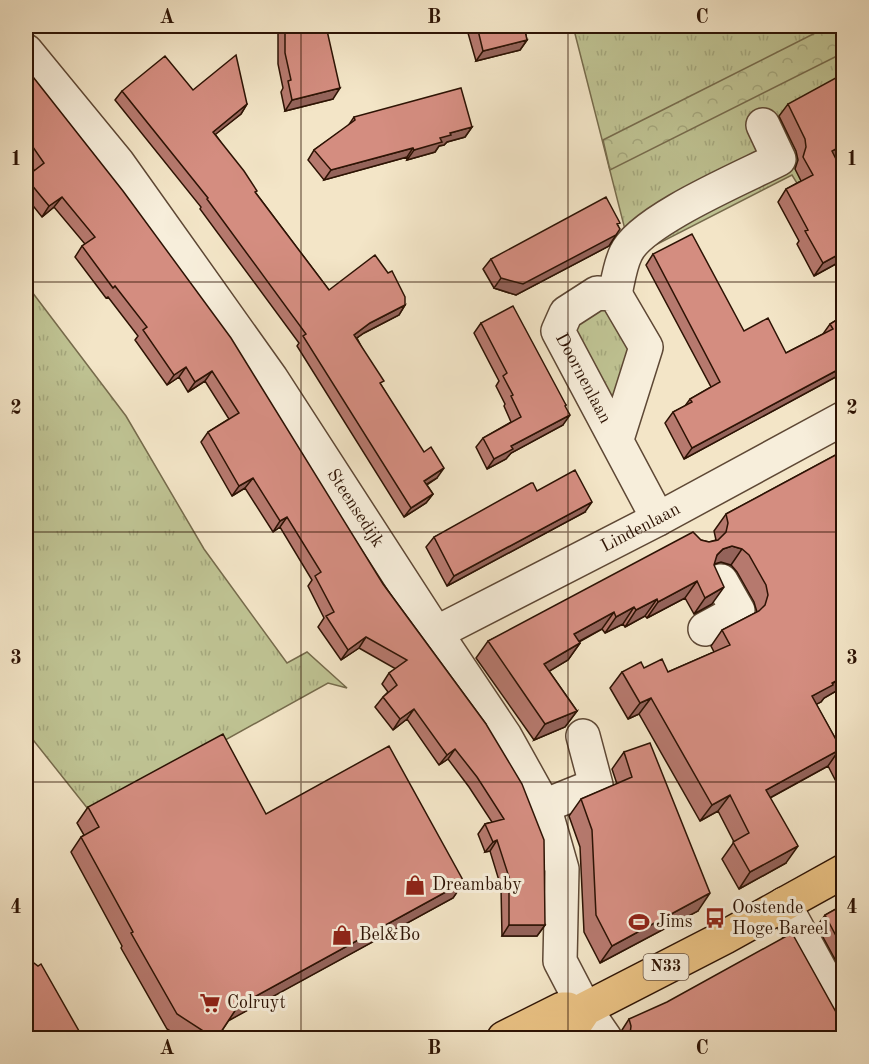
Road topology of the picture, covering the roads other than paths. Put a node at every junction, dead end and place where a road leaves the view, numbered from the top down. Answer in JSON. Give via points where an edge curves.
{"nodes":[{"id":1,"x":26,"y":51,"type":"edge"},
{"id":2,"x":763,"y":125,"type":"dead end"},
{"id":3,"x":615,"y":294,"type":"junction"},
{"id":4,"x":843,"y":418,"type":"edge"},
{"id":5,"x":617,"y":439,"type":"junction"},
{"id":6,"x":677,"y":519,"type":"junction"},
{"id":7,"x":721,"y":581,"type":"edge"},
{"id":8,"x":705,"y":629,"type":"dead end"},
{"id":9,"x":436,"y":633,"type":"junction"},
{"id":10,"x":583,"y":736,"type":"dead end"},
{"id":11,"x":544,"y":806,"type":"junction"},
{"id":12,"x":843,"y":871,"type":"edge"},
{"id":13,"x":784,"y":904,"type":"junction"},
{"id":14,"x":585,"y":1009,"type":"junction"},
{"id":15,"x":843,"y":1014,"type":"edge"},
{"id":16,"x":504,"y":1038,"type":"edge"},
{"id":17,"x":548,"y":1038,"type":"edge"},
{"id":18,"x":605,"y":1038,"type":"edge"}],
"edges":[{"from":1,"to":9,"type":"street","name":"Steensedijk","via":[[118,164],[271,378]]},
{"from":2,"to":3,"type":"street","via":[[779,159],[664,217],[640,234],[626,253]]},
{"from":3,"to":5,"type":"street","name":"Doornenlaan","via":[[646,347]]},
{"from":3,"to":5,"type":"street","name":"Doornenlaan","via":[[597,293],[566,313],[558,331]]},
{"from":4,"to":6,"type":"street","name":"Lindenlaan"},
{"from":5,"to":6,"type":"street","name":"Doornenlaan"},
{"from":6,"to":9,"type":"street","name":"Lindenlaan"},
{"from":7,"to":8,"type":"street","via":[[738,611]]},
{"from":9,"to":11,"type":"street","name":"Steensedijk","via":[[505,736]]},
{"from":10,"to":11,"type":"street","via":[[596,785]]},
{"from":11,"to":14,"type":"street","name":"Steensedijk","via":[[562,869],[560,961]]},
{"from":12,"to":13,"type":"main road","number":"N33"},
{"from":13,"to":14,"type":"main road","number":"N33"},
{"from":13,"to":15,"type":"street"},
{"from":14,"to":16,"type":"main road","number":"N33","via":[[562,1009]]},
{"from":14,"to":17,"type":"main road","number":"N33","via":[[575,1024]]},
{"from":14,"to":18,"type":"street","name":"Steensedijk"}]}
